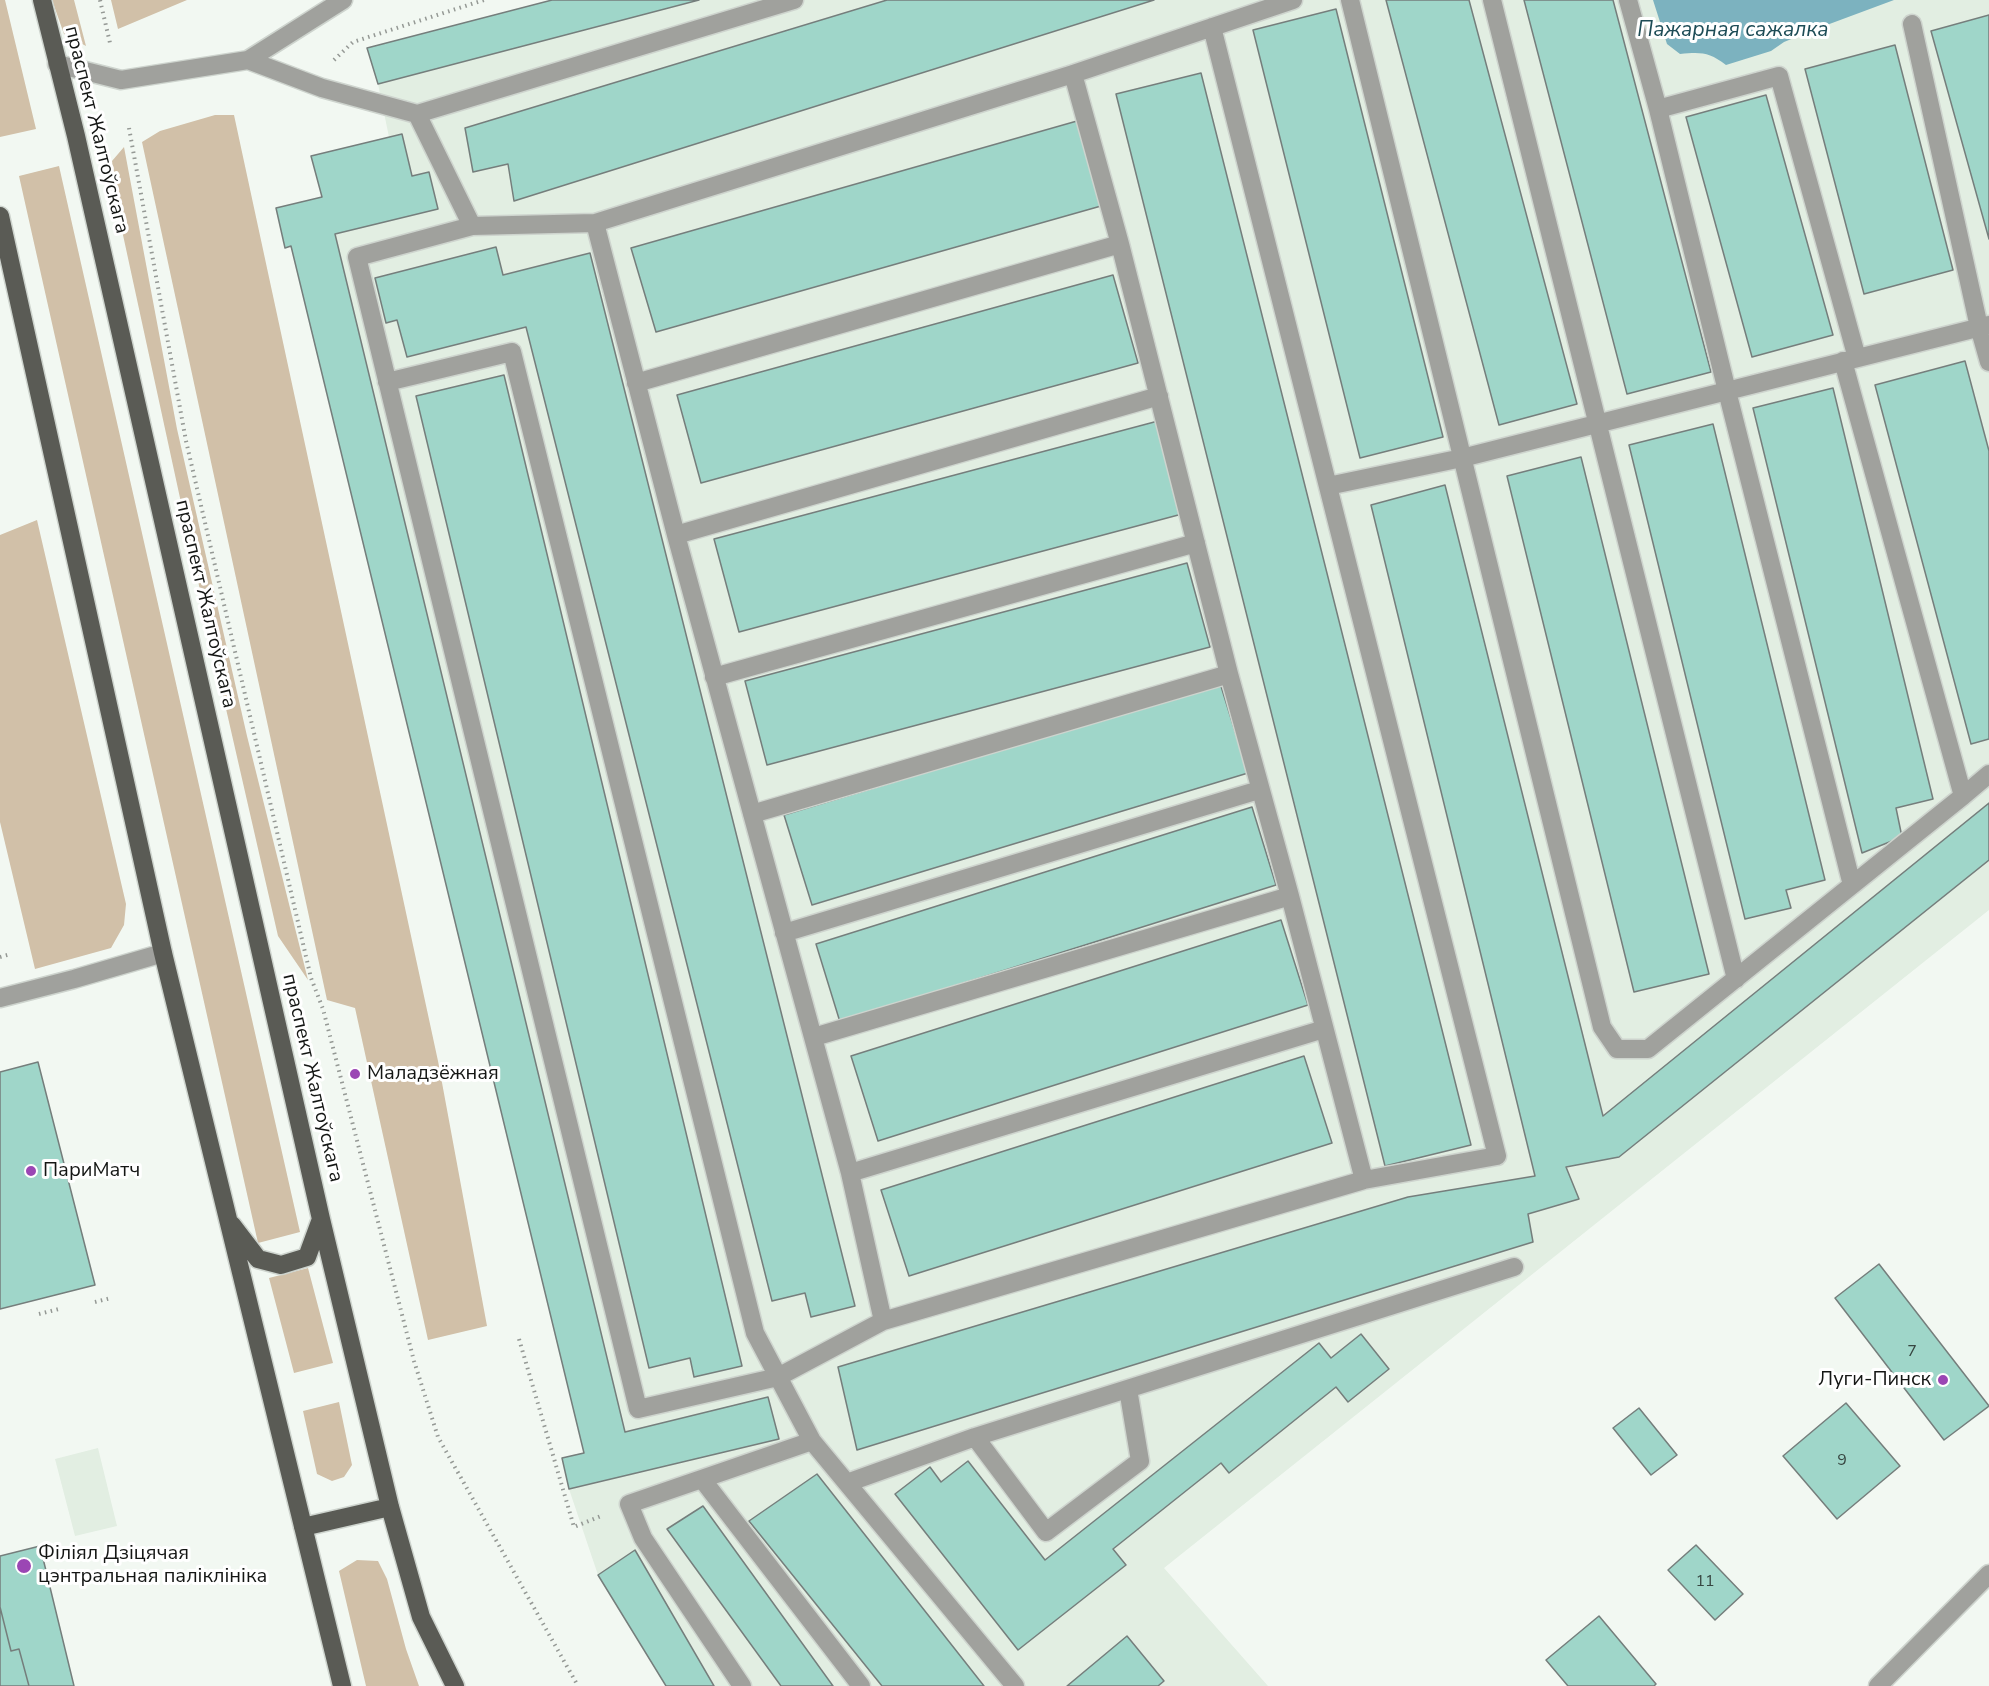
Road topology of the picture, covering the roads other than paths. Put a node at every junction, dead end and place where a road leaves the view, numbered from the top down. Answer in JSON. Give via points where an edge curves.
{"nodes":[{"id":1,"x":42,"y":0,"type":"edge"},
{"id":2,"x":344,"y":0,"type":"edge"},
{"id":3,"x":794,"y":0,"type":"edge"},
{"id":4,"x":1293,"y":0,"type":"edge"},
{"id":5,"x":1350,"y":0,"type":"edge"},
{"id":6,"x":1492,"y":0,"type":"edge"},
{"id":7,"x":1628,"y":0,"type":"edge"},
{"id":8,"x":1912,"y":24,"type":"dead end"},
{"id":9,"x":1212,"y":27,"type":"junction"},
{"id":10,"x":248,"y":60,"type":"junction"},
{"id":11,"x":57,"y":64,"type":"junction"},
{"id":12,"x":1073,"y":74,"type":"junction"},
{"id":13,"x":1658,"y":109,"type":"junction"},
{"id":14,"x":417,"y":114,"type":"junction"},
{"id":15,"x":0,"y":216,"type":"edge"},
{"id":16,"x":595,"y":223,"type":"junction"},
{"id":17,"x":472,"y":226,"type":"junction"},
{"id":18,"x":1120,"y":244,"type":"junction"},
{"id":19,"x":1984,"y":326,"type":"edge"},
{"id":20,"x":1850,"y":359,"type":"junction"},
{"id":21,"x":1989,"y":362,"type":"edge"},
{"id":22,"x":387,"y":382,"type":"junction"},
{"id":23,"x":636,"y":383,"type":"junction"},
{"id":24,"x":1727,"y":391,"type":"junction"},
{"id":25,"x":1159,"y":396,"type":"junction"},
{"id":26,"x":1597,"y":424,"type":"junction"},
{"id":27,"x":1462,"y":458,"type":"junction"},
{"id":28,"x":1328,"y":486,"type":"junction"},
{"id":29,"x":676,"y":535,"type":"junction"},
{"id":30,"x":1196,"y":543,"type":"junction"},
{"id":31,"x":1229,"y":674,"type":"junction"},
{"id":32,"x":714,"y":677,"type":"junction"},
{"id":33,"x":1989,"y":774,"type":"edge"},
{"id":34,"x":1259,"y":790,"type":"junction"},
{"id":35,"x":1963,"y":796,"type":"junction"},
{"id":36,"x":752,"y":814,"type":"junction"},
{"id":37,"x":1852,"y":885,"type":"junction"},
{"id":38,"x":1290,"y":896,"type":"junction"},
{"id":39,"x":784,"y":933,"type":"junction"},
{"id":40,"x":163,"y":953,"type":"junction"},
{"id":41,"x":1736,"y":979,"type":"junction"},
{"id":42,"x":0,"y":998,"type":"edge"},
{"id":43,"x":1323,"y":1029,"type":"junction"},
{"id":44,"x":814,"y":1037,"type":"junction"},
{"id":45,"x":850,"y":1173,"type":"junction"},
{"id":46,"x":1364,"y":1180,"type":"junction"},
{"id":47,"x":227,"y":1219,"type":"junction"},
{"id":48,"x":321,"y":1219,"type":"junction"},
{"id":49,"x":1514,"y":1267,"type":"dead end"},
{"id":50,"x":883,"y":1321,"type":"junction"},
{"id":51,"x":778,"y":1377,"type":"junction"},
{"id":52,"x":1128,"y":1389,"type":"junction"},
{"id":53,"x":975,"y":1437,"type":"junction"},
{"id":54,"x":813,"y":1441,"type":"junction"},
{"id":55,"x":702,"y":1479,"type":"junction"},
{"id":56,"x":847,"y":1483,"type":"junction"},
{"id":57,"x":390,"y":1507,"type":"junction"},
{"id":58,"x":303,"y":1527,"type":"junction"},
{"id":59,"x":1989,"y":1574,"type":"edge"},
{"id":60,"x":342,"y":1686,"type":"edge"},
{"id":61,"x":455,"y":1686,"type":"edge"},
{"id":62,"x":742,"y":1686,"type":"edge"},
{"id":63,"x":861,"y":1686,"type":"edge"},
{"id":64,"x":1015,"y":1686,"type":"edge"},
{"id":65,"x":1878,"y":1686,"type":"edge"}],
"edges":[{"from":1,"to":11,"type":"main road","name":"праспект Жалтоўскага"},
{"from":2,"to":10,"type":"street"},
{"from":3,"to":14,"type":"street"},
{"from":4,"to":9,"type":"street"},
{"from":5,"to":27,"type":"street"},
{"from":6,"to":26,"type":"street"},
{"from":7,"to":13,"type":"street"},
{"from":8,"to":19,"type":"street"},
{"from":9,"to":12,"type":"street"},
{"from":9,"to":28,"type":"street"},
{"from":10,"to":11,"type":"street","via":[[121,80]]},
{"from":10,"to":14,"type":"street","via":[[310,83]]},
{"from":11,"to":48,"type":"main road","name":"праспект Жалтоўскага"},
{"from":12,"to":16,"type":"street"},
{"from":12,"to":18,"type":"street"},
{"from":13,"to":20,"type":"street","via":[[1779,76]]},
{"from":13,"to":24,"type":"street"},
{"from":14,"to":17,"type":"street"},
{"from":15,"to":40,"type":"main road"},
{"from":16,"to":17,"type":"street"},
{"from":16,"to":23,"type":"street"},
{"from":17,"to":22,"type":"street","via":[[357,257]]},
{"from":18,"to":23,"type":"street"},
{"from":18,"to":25,"type":"street"},
{"from":19,"to":20,"type":"street"},
{"from":19,"to":21,"type":"street"},
{"from":20,"to":24,"type":"street"},
{"from":20,"to":35,"type":"street"},
{"from":22,"to":51,"type":"street","via":[[512,352],[755,1333]]},
{"from":22,"to":51,"type":"street","via":[[638,1409]]},
{"from":23,"to":29,"type":"street"},
{"from":24,"to":26,"type":"street"},
{"from":24,"to":37,"type":"street"},
{"from":25,"to":29,"type":"street"},
{"from":25,"to":30,"type":"street"},
{"from":26,"to":27,"type":"street"},
{"from":26,"to":41,"type":"street"},
{"from":27,"to":28,"type":"street"},
{"from":27,"to":41,"type":"street","via":[[1602,1027],[1617,1049],[1648,1050]]},
{"from":28,"to":46,"type":"street","via":[[1497,1156]]},
{"from":29,"to":32,"type":"street"},
{"from":30,"to":31,"type":"street"},
{"from":30,"to":32,"type":"street"},
{"from":31,"to":34,"type":"street"},
{"from":31,"to":36,"type":"street"},
{"from":32,"to":36,"type":"street"},
{"from":33,"to":35,"type":"street"},
{"from":34,"to":38,"type":"street"},
{"from":34,"to":39,"type":"street"},
{"from":35,"to":37,"type":"street"},
{"from":36,"to":39,"type":"street"},
{"from":37,"to":41,"type":"street"},
{"from":38,"to":43,"type":"street"},
{"from":38,"to":44,"type":"street"},
{"from":39,"to":44,"type":"street"},
{"from":40,"to":42,"type":"street"},
{"from":40,"to":47,"type":"main road"},
{"from":43,"to":45,"type":"street"},
{"from":43,"to":46,"type":"street"},
{"from":44,"to":45,"type":"street"},
{"from":45,"to":50,"type":"street"},
{"from":46,"to":50,"type":"street"},
{"from":47,"to":48,"type":"main road","via":[[258,1259],[281,1265],[307,1257]]},
{"from":47,"to":58,"type":"main road"},
{"from":48,"to":57,"type":"main road","name":"праспект Жалтоўскага"},
{"from":49,"to":52,"type":"street"},
{"from":50,"to":51,"type":"street"},
{"from":51,"to":54,"type":"street"},
{"from":52,"to":53,"type":"street"},
{"from":52,"to":53,"type":"street","via":[[1140,1461],[1046,1532]]},
{"from":53,"to":56,"type":"street"},
{"from":54,"to":55,"type":"street"},
{"from":54,"to":56,"type":"street"},
{"from":55,"to":62,"type":"street","via":[[629,1504],[643,1538]]},
{"from":55,"to":63,"type":"street"},
{"from":56,"to":64,"type":"street"},
{"from":57,"to":58,"type":"main road"},
{"from":57,"to":61,"type":"main road","name":"праспект Жалтоўскага","via":[[421,1617]]},
{"from":58,"to":60,"type":"main road"},
{"from":59,"to":65,"type":"street"}]}
